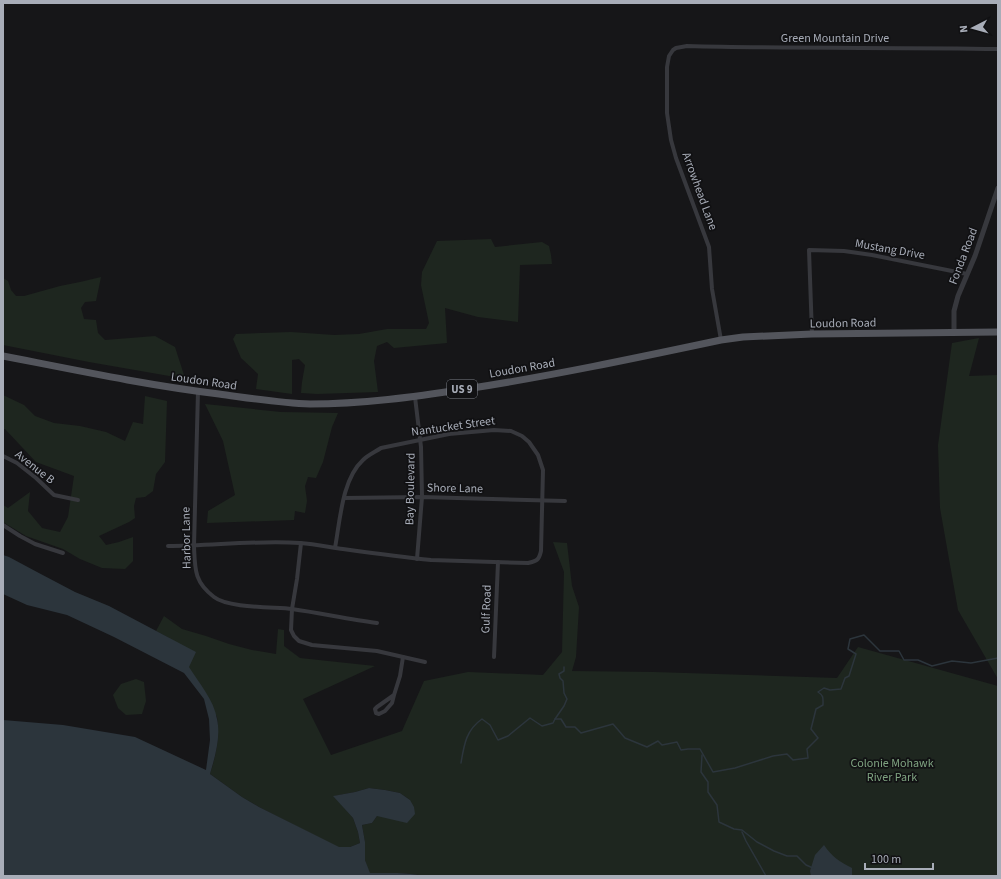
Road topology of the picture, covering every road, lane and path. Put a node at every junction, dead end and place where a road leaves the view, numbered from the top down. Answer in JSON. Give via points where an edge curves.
{"nodes":[{"id":1,"x":998,"y":49,"type":"edge"},
{"id":2,"x":673,"y":50,"type":"joint"},
{"id":3,"x":998,"y":188,"type":"edge"},
{"id":4,"x":967,"y":274,"type":"junction"},
{"id":5,"x":998,"y":332,"type":"edge"},
{"id":6,"x":954,"y":333,"type":"junction"},
{"id":7,"x":812,"y":334,"type":"junction"},
{"id":8,"x":721,"y":340,"type":"junction"},
{"id":9,"x":3,"y":356,"type":"edge"},
{"id":10,"x":198,"y":392,"type":"junction"},
{"id":11,"x":415,"y":397,"type":"junction"},
{"id":12,"x":420,"y":440,"type":"junction"},
{"id":13,"x":3,"y":456,"type":"edge"},
{"id":14,"x":344,"y":498,"type":"junction"},
{"id":15,"x":422,"y":498,"type":"junction"},
{"id":16,"x":78,"y":500,"type":"dead end"},
{"id":17,"x":543,"y":501,"type":"junction"},
{"id":18,"x":565,"y":501,"type":"dead end"},
{"id":19,"x":3,"y":525,"type":"edge"},
{"id":20,"x":301,"y":543,"type":"junction"},
{"id":21,"x":168,"y":546,"type":"dead end"},
{"id":22,"x":194,"y":546,"type":"junction"},
{"id":23,"x":335,"y":548,"type":"junction"},
{"id":24,"x":63,"y":553,"type":"dead end"},
{"id":25,"x":417,"y":559,"type":"junction"},
{"id":26,"x":498,"y":562,"type":"junction"},
{"id":27,"x":292,"y":609,"type":"junction"},
{"id":28,"x":376,"y":623,"type":"dead end"},
{"id":29,"x":403,"y":657,"type":"junction"},
{"id":30,"x":494,"y":657,"type":"dead end"},
{"id":31,"x":425,"y":662,"type":"dead end"},
{"id":32,"x":394,"y":695,"type":"junction"}],
"edges":[{"from":1,"to":2,"type":"street","name":"Green Mountain Drive","via":[[687,46]]},
{"from":2,"to":8,"type":"street","name":"Arrowhead Lane","via":[[667,67],[667,113],[671,140],[709,247],[712,289]]},
{"from":3,"to":4,"type":"street","name":"Fonda Road"},
{"from":4,"to":6,"type":"street","name":"Fonda Road","via":[[954,311]]},
{"from":4,"to":7,"type":"street","name":"Mustang Drive","via":[[872,255],[809,250]]},
{"from":5,"to":6,"type":"main road","name":"Loudon Road","number":"US 9"},
{"from":6,"to":7,"type":"main road","name":"Loudon Road","number":"US 9"},
{"from":7,"to":8,"type":"main road","name":"Loudon Road","number":"US 9"},
{"from":8,"to":11,"type":"main road","name":"Loudon Road","number":"US 9","via":[[606,364]]},
{"from":9,"to":10,"type":"main road","name":"Loudon Road","number":"US 9"},
{"from":10,"to":11,"type":"main road","name":"Loudon Road","number":"US 9","via":[[308,404]]},
{"from":10,"to":22,"type":"street","name":"Harbor Lane"},
{"from":11,"to":12,"type":"street","name":"Bay Boulevard"},
{"from":12,"to":14,"type":"street","name":"Nantucket Street","via":[[381,448],[372,453],[356,469],[348,483]]},
{"from":12,"to":15,"type":"street","name":"Bay Boulevard"},
{"from":12,"to":17,"type":"street","name":"Nantucket Street","via":[[449,434],[494,430],[517,433],[529,442],[538,455],[543,470]]},
{"from":13,"to":16,"type":"street","name":"Avenue B","via":[[17,463],[54,495]]},
{"from":14,"to":15,"type":"street","name":"Shore Lane"},
{"from":14,"to":23,"type":"street","name":"Nantucket Street"},
{"from":15,"to":17,"type":"street","name":"Shore Lane"},
{"from":15,"to":25,"type":"street","name":"Bay Boulevard"},
{"from":17,"to":18,"type":"street","name":"Shore Lane"},
{"from":17,"to":26,"type":"street","name":"Nantucket Street","via":[[540,557],[528,563]]},
{"from":19,"to":24,"type":"street","via":[[35,544]]},
{"from":20,"to":22,"type":"street","name":"Nantucket Street","via":[[264,542]]},
{"from":20,"to":23,"type":"street","name":"Nantucket Street"},
{"from":20,"to":27,"type":"street"},
{"from":21,"to":22,"type":"street","name":"Nantucket Street"},
{"from":22,"to":27,"type":"street","name":"Harbor Lane","via":[[194,567],[197,577],[216,599],[229,604]]},
{"from":23,"to":25,"type":"street","name":"Nantucket Street"},
{"from":25,"to":26,"type":"street","name":"Nantucket Street"},
{"from":26,"to":30,"type":"street","name":"Gulf Road"},
{"from":27,"to":28,"type":"street","name":"Harbor Lane"},
{"from":27,"to":29,"type":"street","via":[[291,630],[298,641],[312,645],[377,651]]},
{"from":29,"to":31,"type":"street"},
{"from":29,"to":32,"type":"street"},
{"from":32,"to":32,"type":"street","via":[[377,707],[376,713],[379,714],[390,707]]}]}
